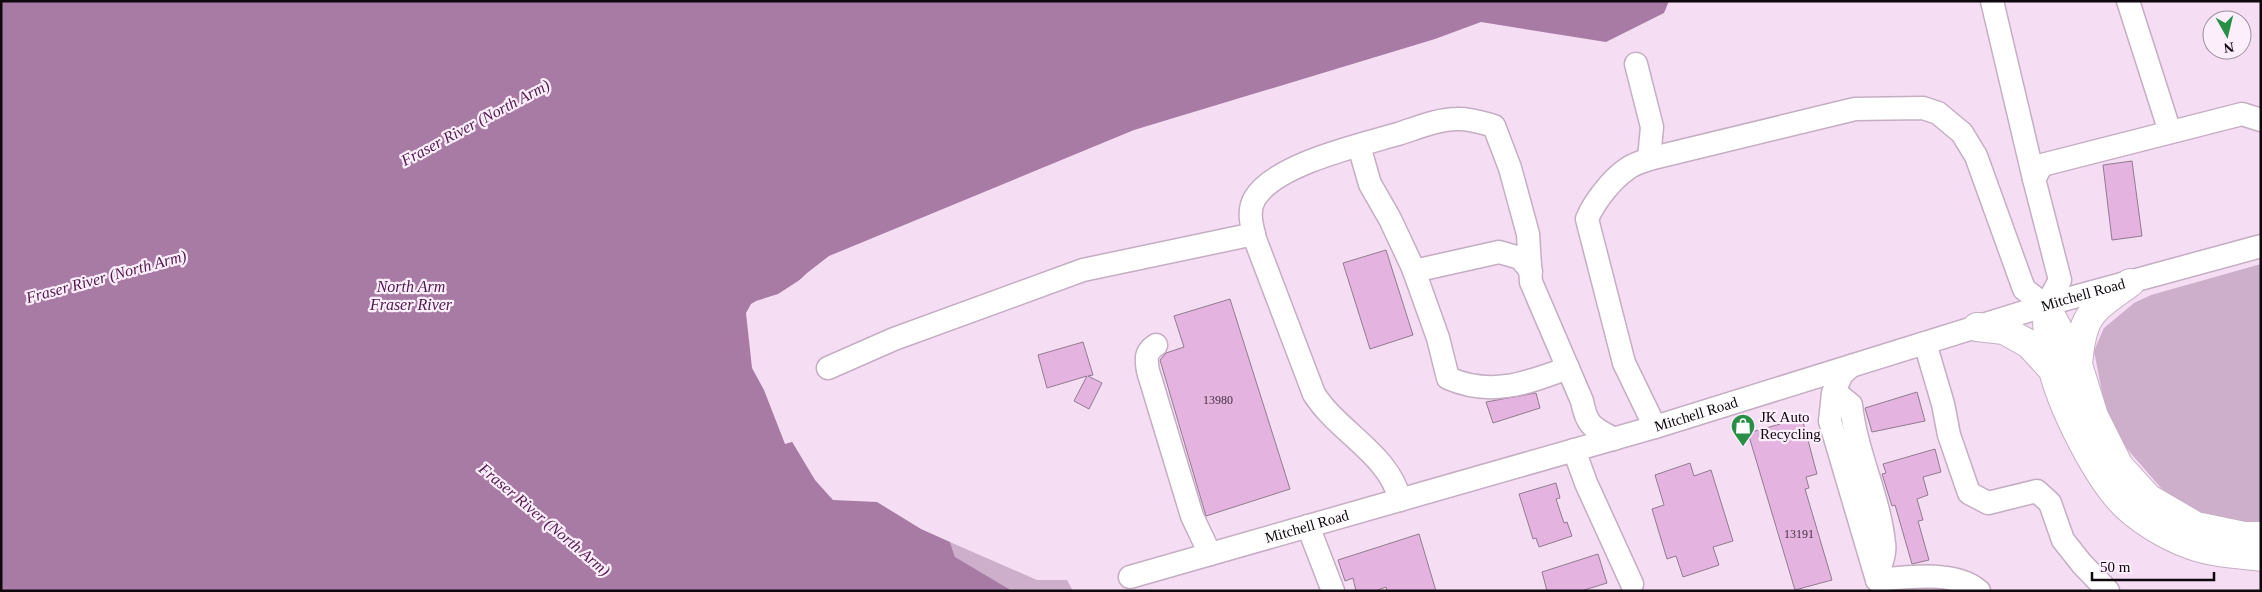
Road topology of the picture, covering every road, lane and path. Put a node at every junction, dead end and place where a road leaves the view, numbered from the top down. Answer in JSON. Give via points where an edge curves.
{"nodes":[{"id":1,"x":1992,"y":1,"type":"edge"},
{"id":2,"x":2128,"y":1,"type":"edge"},
{"id":3,"x":1636,"y":64,"type":"dead end"},
{"id":4,"x":2261,"y":120,"type":"edge"},
{"id":5,"x":2170,"y":132,"type":"junction"},
{"id":6,"x":1359,"y":146,"type":"junction"},
{"id":7,"x":1649,"y":159,"type":"junction"},
{"id":8,"x":2034,"y":179,"type":"junction"},
{"id":9,"x":1254,"y":234,"type":"junction"},
{"id":10,"x":2261,"y":246,"type":"edge"},
{"id":11,"x":1414,"y":271,"type":"junction"},
{"id":12,"x":1531,"y":271,"type":"junction"},
{"id":13,"x":2130,"y":283,"type":"junction"},
{"id":14,"x":2046,"y":306,"type":"junction"},
{"id":15,"x":1978,"y":327,"type":"junction"},
{"id":16,"x":1925,"y":343,"type":"junction"},
{"id":17,"x":1156,"y":345,"type":"dead end"},
{"id":18,"x":1851,"y":366,"type":"junction"},
{"id":19,"x":828,"y":368,"type":"dead end"},
{"id":20,"x":1568,"y":368,"type":"junction"},
{"id":21,"x":2065,"y":368,"type":"junction"},
{"id":22,"x":1655,"y":427,"type":"junction"},
{"id":23,"x":1614,"y":438,"type":"junction"},
{"id":24,"x":1574,"y":450,"type":"junction"},
{"id":25,"x":1400,"y":500,"type":"junction"},
{"id":26,"x":1308,"y":526,"type":"junction"},
{"id":27,"x":2261,"y":536,"type":"edge"},
{"id":28,"x":1210,"y":554,"type":"junction"},
{"id":29,"x":2261,"y":557,"type":"edge"},
{"id":30,"x":1130,"y":577,"type":"dead end"},
{"id":31,"x":1632,"y":584,"type":"dead end"},
{"id":32,"x":1875,"y":585,"type":"edge"},
{"id":33,"x":1332,"y":591,"type":"edge"},
{"id":34,"x":1979,"y":591,"type":"edge"},
{"id":35,"x":2108,"y":591,"type":"edge"}],
"edges":[{"from":1,"to":8,"type":"street"},
{"from":2,"to":5,"type":"street"},
{"from":3,"to":7,"type":"street","via":[[1652,127]]},
{"from":4,"to":5,"type":"street","via":[[2242,114]]},
{"from":5,"to":8,"type":"street","via":[[2042,165]]},
{"from":6,"to":9,"type":"street","via":[[1325,155],[1296,168],[1262,190],[1254,199],[1251,210]]},
{"from":6,"to":11,"type":"street","via":[[1370,184]]},
{"from":6,"to":12,"type":"street","via":[[1457,118],[1494,126],[1510,168],[1528,234]]},
{"from":7,"to":14,"type":"street","via":[[1856,109],[1923,108],[1938,112],[1962,133],[1976,156],[2024,289]]},
{"from":7,"to":22,"type":"street","via":[[1627,168],[1603,193],[1587,219],[1624,363]]},
{"from":8,"to":14,"type":"street","via":[[2060,280]]},
{"from":9,"to":19,"type":"street","via":[[1083,270],[894,339]]},
{"from":9,"to":25,"type":"street","via":[[1314,394],[1324,409],[1389,472]]},
{"from":10,"to":13,"type":"street","name":"Mitchell Road"},
{"from":11,"to":12,"type":"street","via":[[1499,252],[1520,258]]},
{"from":11,"to":20,"type":"street","via":[[1438,338],[1448,378],[1465,386],[1494,388],[1523,384]]},
{"from":12,"to":20,"type":"street","via":[[1531,282]]},
{"from":13,"to":14,"type":"street","name":"Mitchell Road"},
{"from":13,"to":21,"type":"highway","via":[[2100,304],[2088,318]]},
{"from":14,"to":15,"type":"street","name":"Mitchell Road"},
{"from":14,"to":21,"type":"highway"},
{"from":15,"to":16,"type":"street","name":"Mitchell Road"},
{"from":15,"to":21,"type":"highway","via":[[2004,330]]},
{"from":16,"to":18,"type":"street","name":"Mitchell Road"},
{"from":16,"to":35,"type":"street","via":[[1949,435],[1969,493],[1988,503],[2037,491],[2050,503],[2063,540]]},
{"from":17,"to":28,"type":"street","via":[[1149,349],[1146,357],[1148,371],[1192,516]]},
{"from":18,"to":22,"type":"street","name":"Mitchell Road"},
{"from":18,"to":32,"type":"street","via":[[1842,374],[1834,391],[1830,421]]},
{"from":20,"to":23,"type":"street","via":[[1590,426]]},
{"from":21,"to":27,"type":"highway","via":[[2119,466],[2148,498],[2196,526],[2244,536]]},
{"from":21,"to":29,"type":"highway","via":[[2075,427],[2111,488],[2127,507],[2150,524],[2201,549]]},
{"from":22,"to":23,"type":"street","name":"Mitchell Road"},
{"from":23,"to":24,"type":"street","name":"Mitchell Road"},
{"from":24,"to":25,"type":"street","name":"Mitchell Road"},
{"from":24,"to":31,"type":"street"},
{"from":25,"to":26,"type":"street","name":"Mitchell Road"},
{"from":26,"to":28,"type":"street","name":"Mitchell Road"},
{"from":26,"to":33,"type":"street"},
{"from":28,"to":30,"type":"street","name":"Mitchell Road"},
{"from":32,"to":34,"type":"street","via":[[1931,575],[1965,583]]}]}
